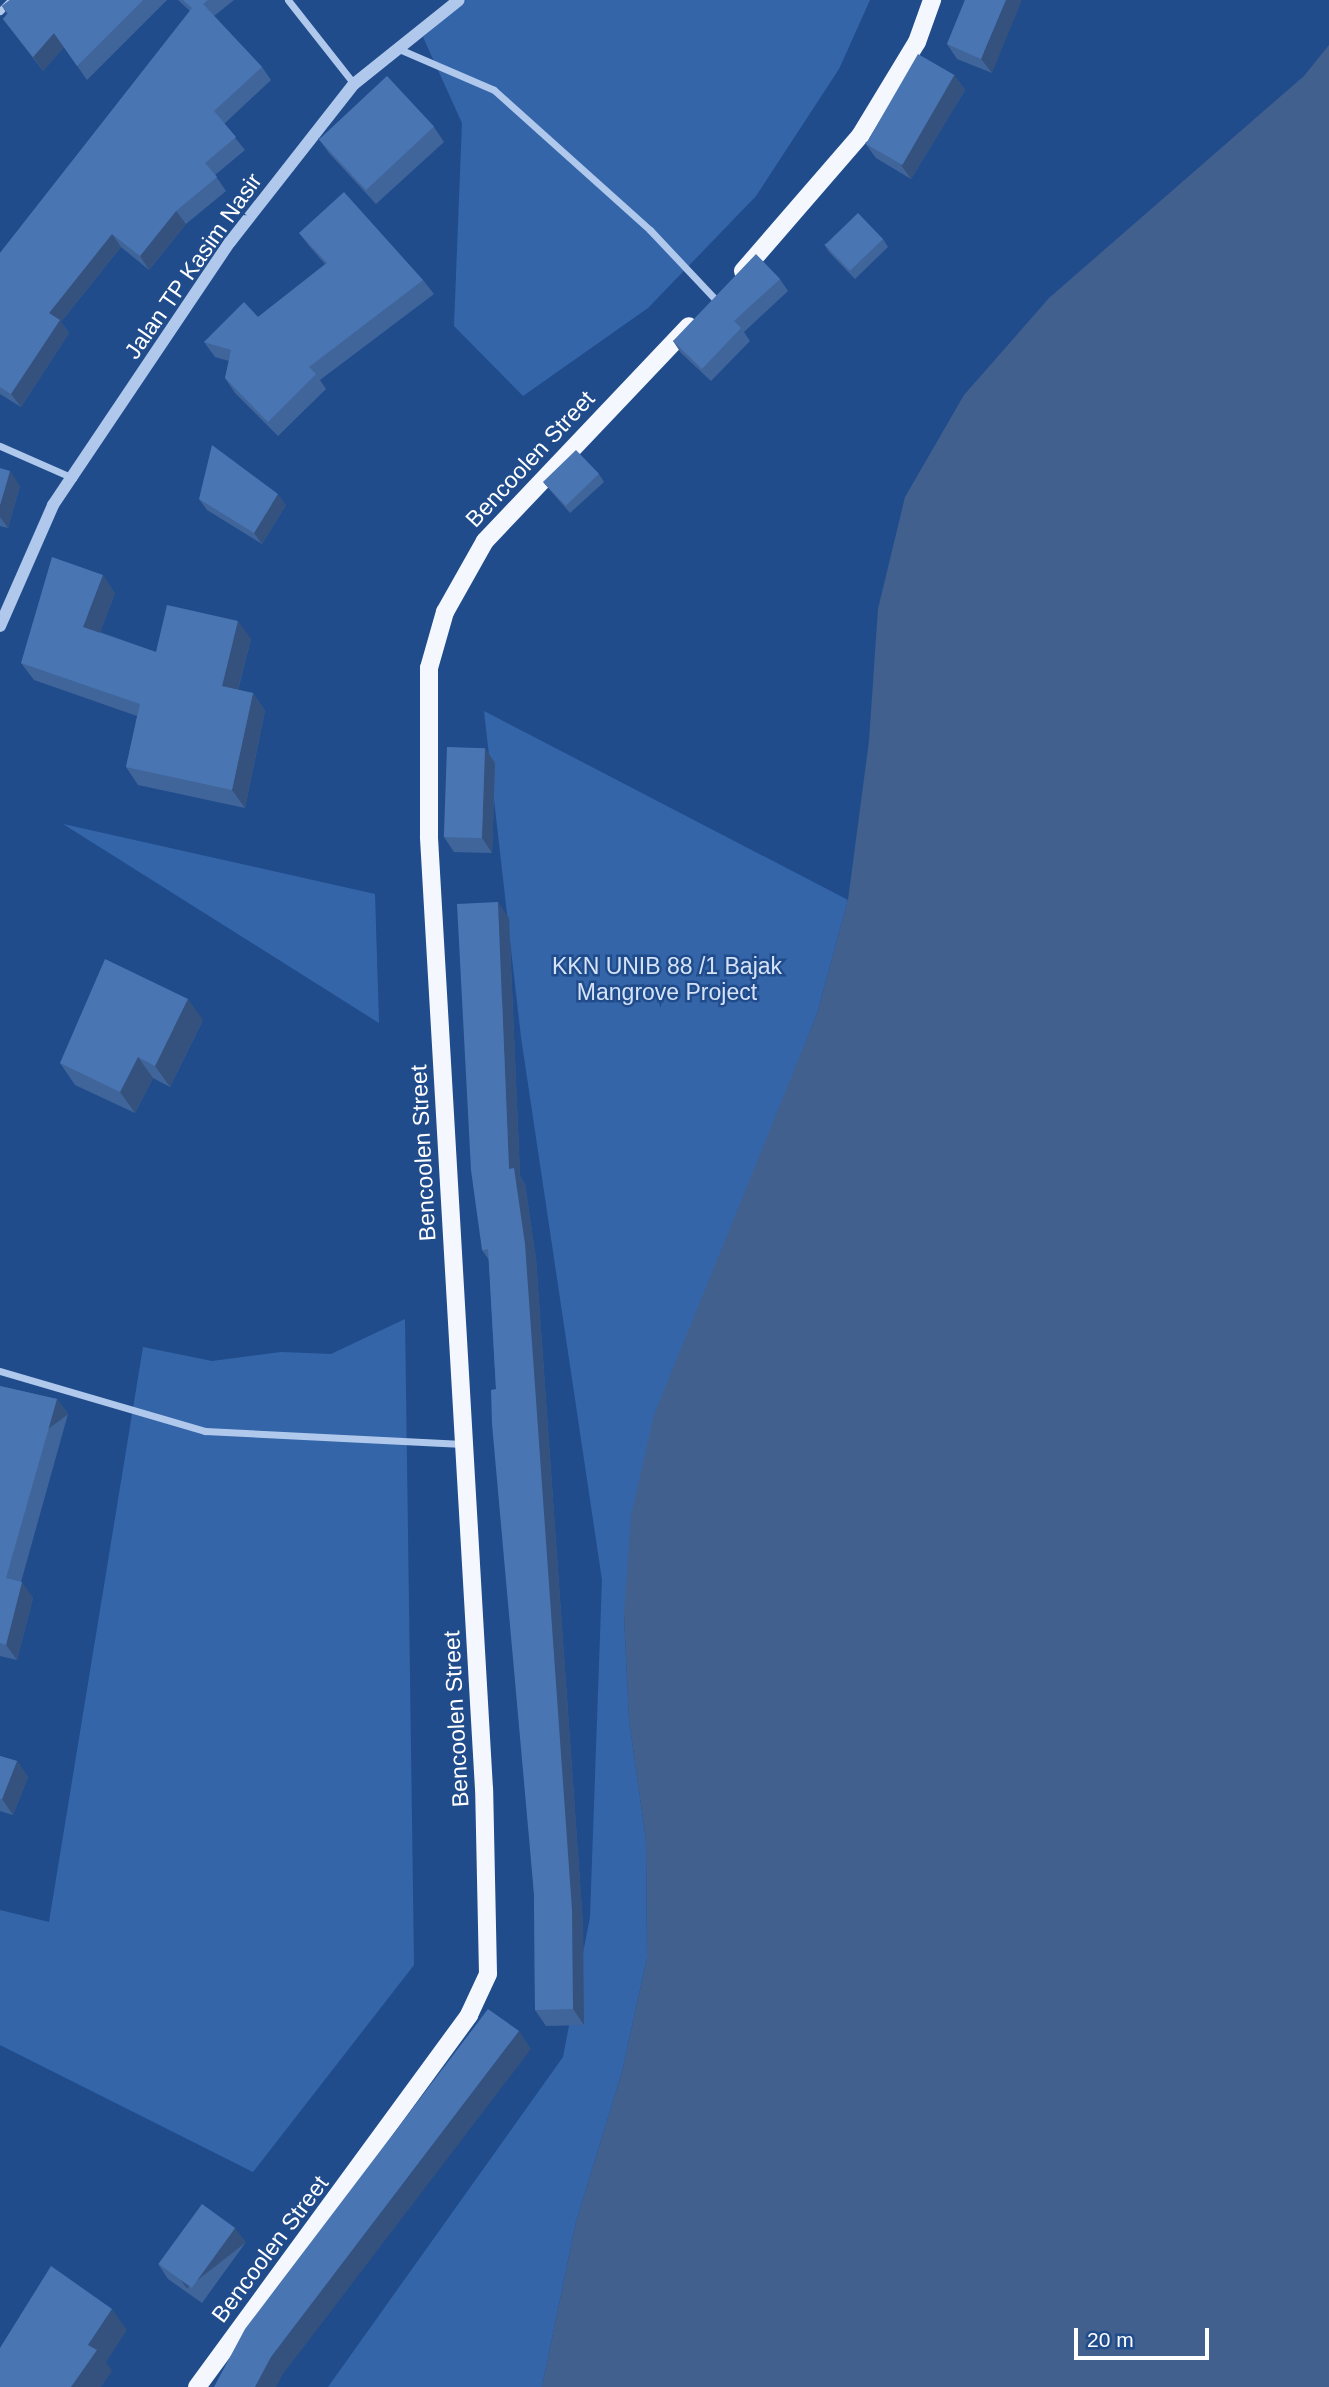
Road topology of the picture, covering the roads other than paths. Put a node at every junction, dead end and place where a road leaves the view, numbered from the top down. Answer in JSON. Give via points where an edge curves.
{"nodes":[{"id":1,"x":11,"y":0,"type":"edge"},
{"id":2,"x":288,"y":0,"type":"edge"},
{"id":3,"x":459,"y":0,"type":"edge"},
{"id":4,"x":932,"y":0,"type":"edge"},
{"id":5,"x":0,"y":11,"type":"edge"},
{"id":6,"x":399,"y":48,"type":"junction"},
{"id":7,"x":354,"y":84,"type":"junction"},
{"id":8,"x":715,"y":299,"type":"junction"},
{"id":9,"x":0,"y":446,"type":"edge"},
{"id":10,"x":74,"y":478,"type":"junction"},
{"id":11,"x":0,"y":626,"type":"edge"},
{"id":12,"x":0,"y":1371,"type":"edge"},
{"id":13,"x":464,"y":1444,"type":"junction"},
{"id":14,"x":197,"y":2387,"type":"edge"}],
"edges":[{"from":1,"to":5,"type":"street"},
{"from":2,"to":7,"type":"street"},
{"from":3,"to":6,"type":"street","name":"Jalan TP Kasim Nasir"},
{"from":4,"to":8,"type":"main road","name":"Bencoolen Street","via":[[917,42],[860,136],[792,221]]},
{"from":6,"to":7,"type":"street","name":"Jalan TP Kasim Nasir"},
{"from":6,"to":8,"type":"street","via":[[494,90],[650,230]]},
{"from":7,"to":10,"type":"street","name":"Jalan TP Kasim Nasir","via":[[230,242]]},
{"from":8,"to":13,"type":"main road","name":"Bencoolen Street","via":[[485,541],[445,612],[429,668],[429,837]]},
{"from":9,"to":10,"type":"street"},
{"from":10,"to":11,"type":"street","name":"Jalan TP Kasim Nasir","via":[[53,505]]},
{"from":12,"to":13,"type":"street","via":[[205,1431]]},
{"from":13,"to":14,"type":"main road","name":"Bencoolen Street","via":[[491,1924],[488,1974],[469,2015]]}]}
